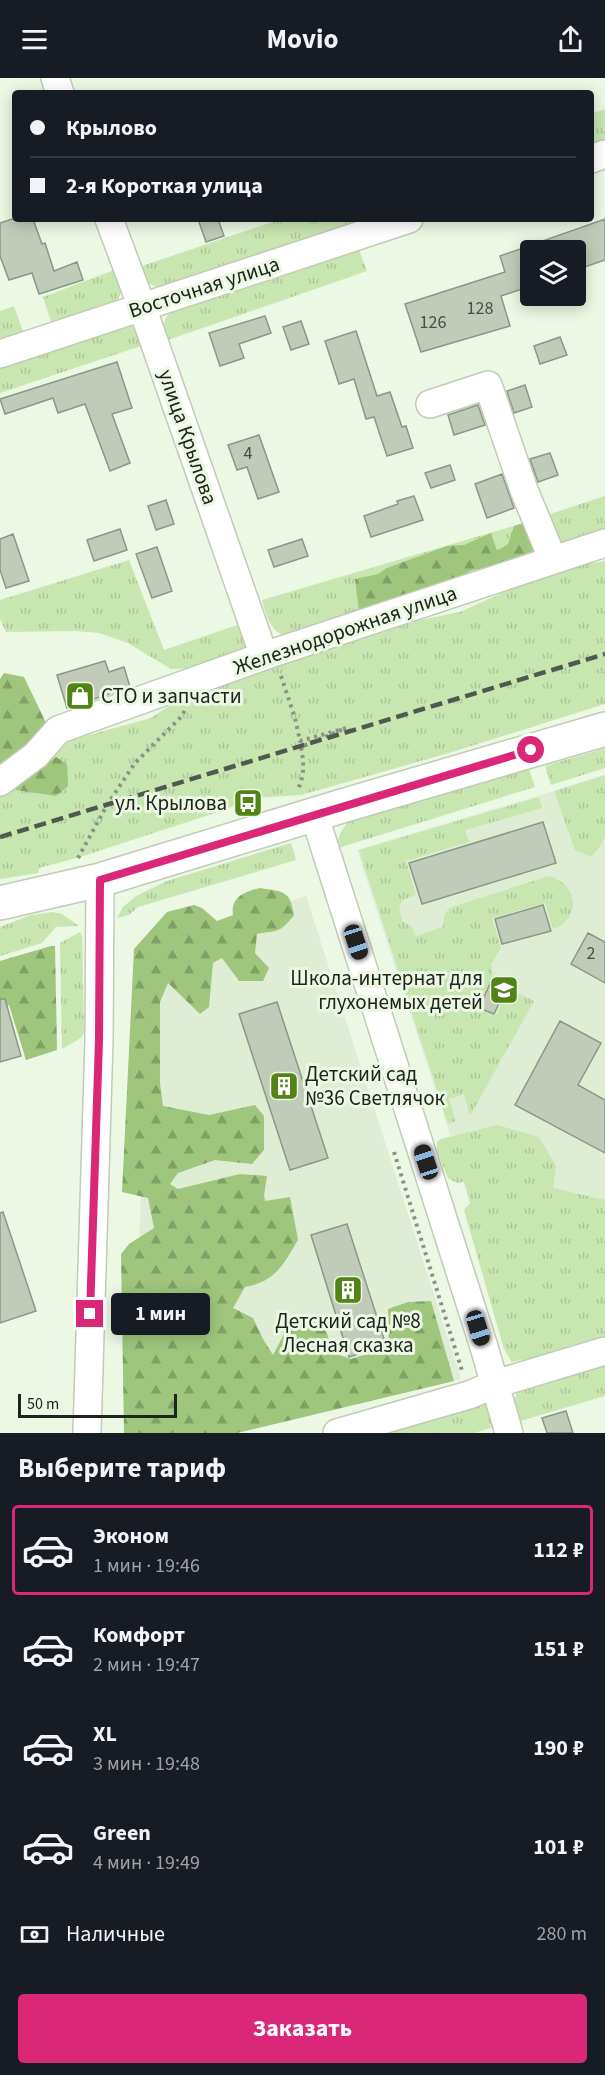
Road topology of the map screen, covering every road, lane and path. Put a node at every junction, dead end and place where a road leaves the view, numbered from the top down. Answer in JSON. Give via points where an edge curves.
{"nodes":[{"id":1,"x":110,"y":222,"type":"edge"},
{"id":2,"x":400,"y":222,"type":"edge"},
{"id":3,"x":142,"y":307,"type":"junction"},
{"id":4,"x":0,"y":354,"type":"edge"},
{"id":5,"x":430,"y":404,"type":"dead end"},
{"id":6,"x":605,"y":543,"type":"edge"},
{"id":7,"x":553,"y":560,"type":"junction"},
{"id":8,"x":272,"y":654,"type":"junction"},
{"id":9,"x":203,"y":678,"type":"junction"},
{"id":10,"x":605,"y":729,"type":"edge"},
{"id":11,"x":0,"y":782,"type":"edge"},
{"id":12,"x":303,"y":818,"type":"junction"},
{"id":13,"x":68,"y":861,"type":"dead end"},
{"id":14,"x":100,"y":880,"type":"junction"},
{"id":15,"x":0,"y":903,"type":"edge"},
{"id":16,"x":605,"y":1351,"type":"edge"},
{"id":17,"x":495,"y":1384,"type":"junction"},
{"id":18,"x":87,"y":1433,"type":"edge"},
{"id":19,"x":337,"y":1433,"type":"edge"},
{"id":20,"x":509,"y":1433,"type":"edge"}],
"edges":[{"from":1,"to":3,"type":"street","name":"улица Крылова"},
{"from":2,"to":3,"type":"street","name":"Восточная улица"},
{"from":3,"to":4,"type":"street","name":"Восточная улица"},
{"from":3,"to":8,"type":"street","name":"улица Крылова"},
{"from":5,"to":7,"type":"street","via":[[488,385]]},
{"from":6,"to":7,"type":"street","name":"Железнодорожная улица"},
{"from":7,"to":8,"type":"street","name":"Железнодорожная улица"},
{"from":8,"to":9,"type":"street","name":"Железнодорожная улица"},
{"from":8,"to":12,"type":"path","via":[[300,741],[346,728],[301,747],[301,784],[285,802]]},
{"from":9,"to":11,"type":"street","name":"Железнодорожная улица","via":[[58,730],[36,755]]},
{"from":9,"to":13,"type":"path","via":[[181,717],[135,763],[77,859]]},
{"from":10,"to":12,"type":"main road"},
{"from":12,"to":14,"type":"main road"},
{"from":12,"to":17,"type":"street"},
{"from":14,"to":15,"type":"main road"},
{"from":14,"to":18,"type":"street"},
{"from":16,"to":17,"type":"street"},
{"from":17,"to":19,"type":"street"},
{"from":17,"to":20,"type":"street"}]}
